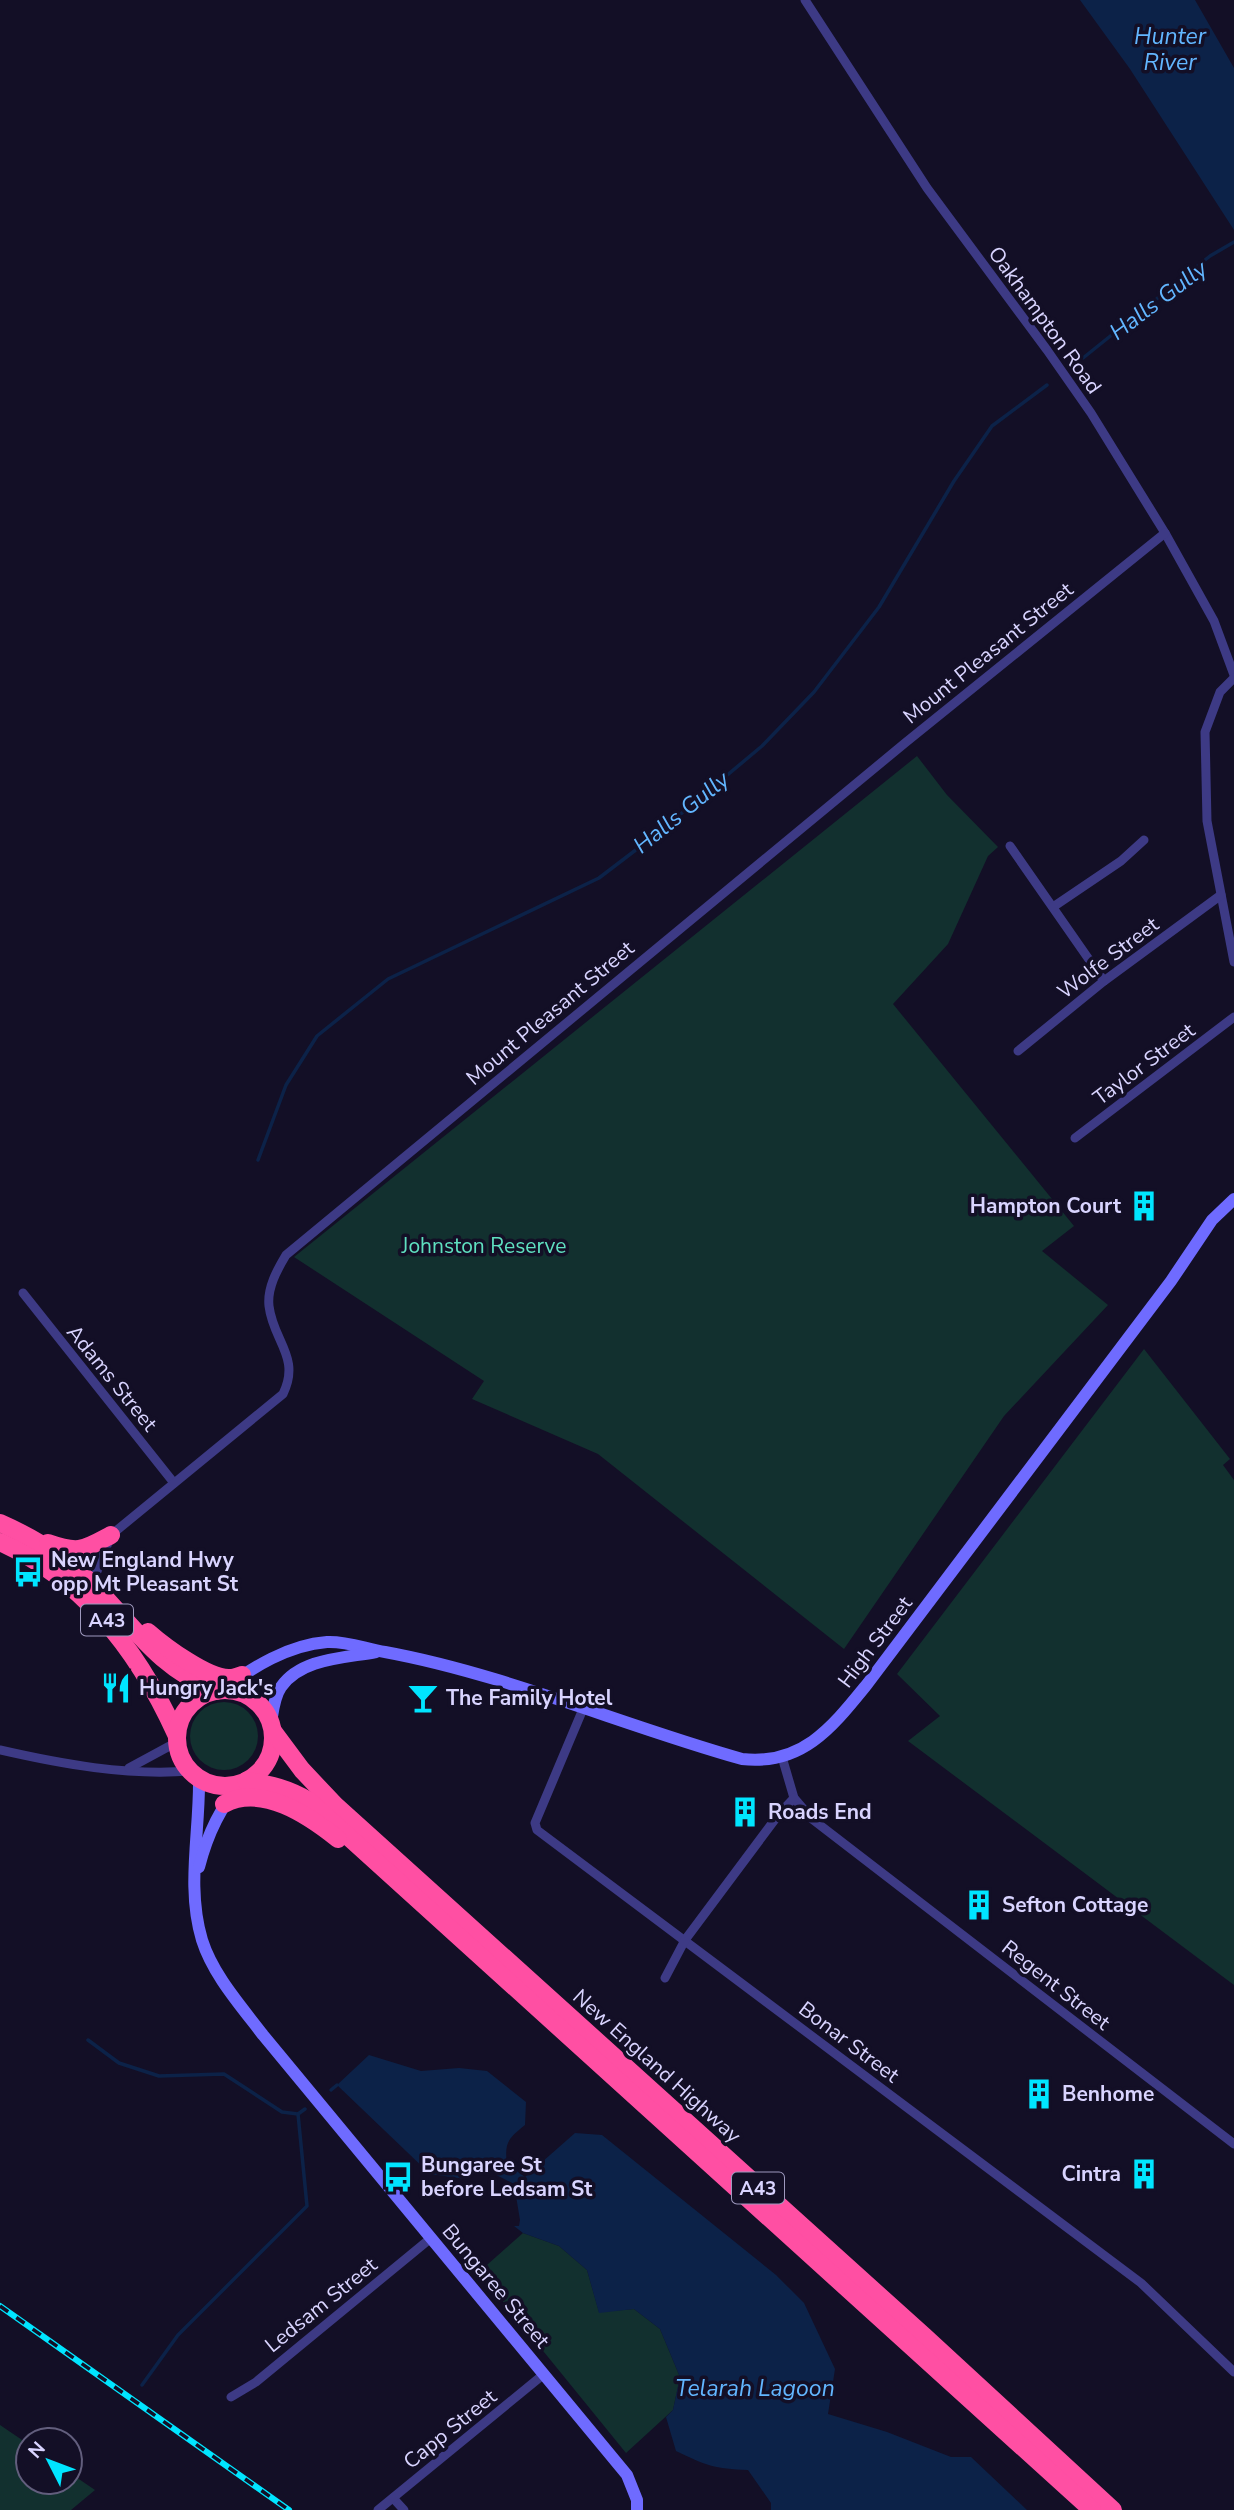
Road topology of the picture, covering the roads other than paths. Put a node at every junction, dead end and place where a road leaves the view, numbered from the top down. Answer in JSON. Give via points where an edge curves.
{"nodes":[{"id":1,"x":805,"y":0,"type":"edge"},
{"id":2,"x":1165,"y":533,"type":"junction"},
{"id":3,"x":1234,"y":677,"type":"edge"},
{"id":4,"x":1144,"y":840,"type":"dead end"},
{"id":5,"x":1010,"y":846,"type":"dead end"},
{"id":6,"x":1221,"y":895,"type":"junction"},
{"id":7,"x":1053,"y":907,"type":"junction"},
{"id":8,"x":1234,"y":962,"type":"edge"},
{"id":9,"x":1104,"y":981,"type":"junction"},
{"id":10,"x":1234,"y":1017,"type":"edge"},
{"id":11,"x":1018,"y":1051,"type":"dead end"},
{"id":12,"x":1075,"y":1138,"type":"dead end"},
{"id":13,"x":1234,"y":1199,"type":"edge"},
{"id":14,"x":23,"y":1293,"type":"dead end"},
{"id":15,"x":174,"y":1483,"type":"junction"},
{"id":16,"x":0,"y":1523,"type":"edge"},
{"id":17,"x":19,"y":1531,"type":"junction"},
{"id":18,"x":111,"y":1535,"type":"junction"},
{"id":19,"x":0,"y":1542,"type":"edge"},
{"id":20,"x":92,"y":1584,"type":"junction"},
{"id":21,"x":111,"y":1604,"type":"junction"},
{"id":22,"x":380,"y":1651,"type":"junction"},
{"id":23,"x":242,"y":1675,"type":"junction"},
{"id":24,"x":219,"y":1691,"type":"junction"},
{"id":25,"x":583,"y":1709,"type":"junction"},
{"id":26,"x":272,"y":1727,"type":"junction"},
{"id":27,"x":176,"y":1738,"type":"junction"},
{"id":28,"x":0,"y":1750,"type":"edge"},
{"id":29,"x":782,"y":1757,"type":"junction"},
{"id":30,"x":128,"y":1769,"type":"junction"},
{"id":31,"x":194,"y":1775,"type":"junction"},
{"id":32,"x":243,"y":1782,"type":"junction"},
{"id":33,"x":794,"y":1798,"type":"junction"},
{"id":34,"x":224,"y":1804,"type":"junction"},
{"id":35,"x":393,"y":1876,"type":"junction"},
{"id":36,"x":194,"y":1887,"type":"junction"},
{"id":37,"x":685,"y":1940,"type":"junction"},
{"id":38,"x":665,"y":1978,"type":"dead end"},
{"id":39,"x":1234,"y":2144,"type":"edge"},
{"id":40,"x":431,"y":2238,"type":"junction"},
{"id":41,"x":1234,"y":2372,"type":"edge"},
{"id":42,"x":544,"y":2374,"type":"junction"},
{"id":43,"x":231,"y":2397,"type":"dead end"},
{"id":44,"x":393,"y":2498,"type":"junction"},
{"id":45,"x":637,"y":2505,"type":"edge"},
{"id":46,"x":378,"y":2510,"type":"edge"},
{"id":47,"x":404,"y":2510,"type":"edge"},
{"id":48,"x":1092,"y":2510,"type":"edge"},
{"id":49,"x":1113,"y":2510,"type":"edge"}],
"edges":[{"from":1,"to":2,"type":"street","name":"Oakhampton Road","via":[[927,188],[1091,412]]},
{"from":2,"to":3,"type":"street","name":"Oakhampton Road","via":[[1214,621]]},
{"from":2,"to":15,"type":"street","name":"Mount Pleasant Street","via":[[298,1243],[277,1270],[269,1304],[289,1361],[284,1394]]},
{"from":3,"to":6,"type":"street","via":[[1220,692],[1205,732],[1207,821]]},
{"from":4,"to":7,"type":"street"},
{"from":5,"to":7,"type":"street"},
{"from":6,"to":8,"type":"street"},
{"from":6,"to":9,"type":"street","name":"Wolfe Street"},
{"from":7,"to":9,"type":"street"},
{"from":9,"to":11,"type":"street","name":"Wolfe Street"},
{"from":10,"to":12,"type":"street","name":"Taylor Street"},
{"from":13,"to":29,"type":"main road","name":"High Street","via":[[1212,1220],[1131,1335],[848,1709],[814,1741]]},
{"from":14,"to":15,"type":"street","name":"Adams Street"},
{"from":15,"to":18,"type":"street","name":"Mount Pleasant Street"},
{"from":16,"to":17,"type":"highway","number":"A43"},
{"from":17,"to":18,"type":"highway","via":[[70,1551],[85,1549]]},
{"from":17,"to":20,"type":"highway","number":"A43"},
{"from":18,"to":20,"type":"street","name":"Mount Pleasant Street"},
{"from":19,"to":27,"type":"highway","number":"A43","via":[[51,1571],[105,1618],[140,1664]]},
{"from":20,"to":21,"type":"highway","number":"A43"},
{"from":21,"to":23,"type":"highway","via":[[160,1643],[209,1672],[230,1679]]},
{"from":21,"to":24,"type":"highway","number":"A43","via":[[175,1671]]},
{"from":22,"to":23,"type":"main road","name":"High Street","via":[[348,1643],[310,1645]]},
{"from":22,"to":25,"type":"main road","name":"High Street","via":[[419,1658]]},
{"from":22,"to":26,"type":"main road","name":"High Street","via":[[323,1662],[292,1675],[274,1703]]},
{"from":23,"to":24,"type":"main road","name":"High Street"},
{"from":24,"to":26,"type":"highway","number":"A43","via":[[245,1694],[265,1711]]},
{"from":24,"to":27,"type":"highway","via":[[188,1707]]},
{"from":25,"to":29,"type":"main road","name":"High Street","via":[[742,1759]]},
{"from":25,"to":37,"type":"street","name":"Bonar Street","via":[[537,1830]]},
{"from":26,"to":32,"type":"highway","via":[[270,1755]]},
{"from":26,"to":49,"type":"highway","name":"New England Highway","number":"A43","via":[[302,1770],[335,1805]]},
{"from":27,"to":30,"type":"street"},
{"from":27,"to":31,"type":"highway","number":"A43"},
{"from":28,"to":30,"type":"street","via":[[57,1762]]},
{"from":29,"to":33,"type":"street","name":"Regent Street"},
{"from":30,"to":31,"type":"street"},
{"from":31,"to":32,"type":"highway","number":"A43","via":[[219,1786]]},
{"from":31,"to":36,"type":"main road","name":"Bungaree Street"},
{"from":32,"to":34,"type":"main road","name":"Bungaree Street"},
{"from":32,"to":35,"type":"highway","name":"New England Highway","number":"A43","via":[[291,1790],[309,1801]]},
{"from":33,"to":37,"type":"street"},
{"from":33,"to":39,"type":"street","name":"Regent Street","via":[[812,1819]]},
{"from":34,"to":35,"type":"highway","via":[[255,1796],[287,1807]]},
{"from":34,"to":36,"type":"main road","name":"Bungaree Street","via":[[210,1832]]},
{"from":35,"to":48,"type":"highway","name":"New England Highway","number":"A43"},
{"from":36,"to":40,"type":"main road","name":"Bungaree Street","via":[[202,1941],[232,1993]]},
{"from":37,"to":38,"type":"street"},
{"from":37,"to":41,"type":"street","name":"Bonar Street","via":[[1140,2283]]},
{"from":40,"to":42,"type":"main road","name":"Bungaree Street"},
{"from":40,"to":43,"type":"street","name":"Ledsam Street","via":[[256,2382]]},
{"from":42,"to":44,"type":"street","name":"Capp Street"},
{"from":42,"to":45,"type":"main road","name":"Bungaree Street","via":[[627,2475]]},
{"from":44,"to":46,"type":"street","name":"Capp Street"},
{"from":44,"to":47,"type":"street"}]}
